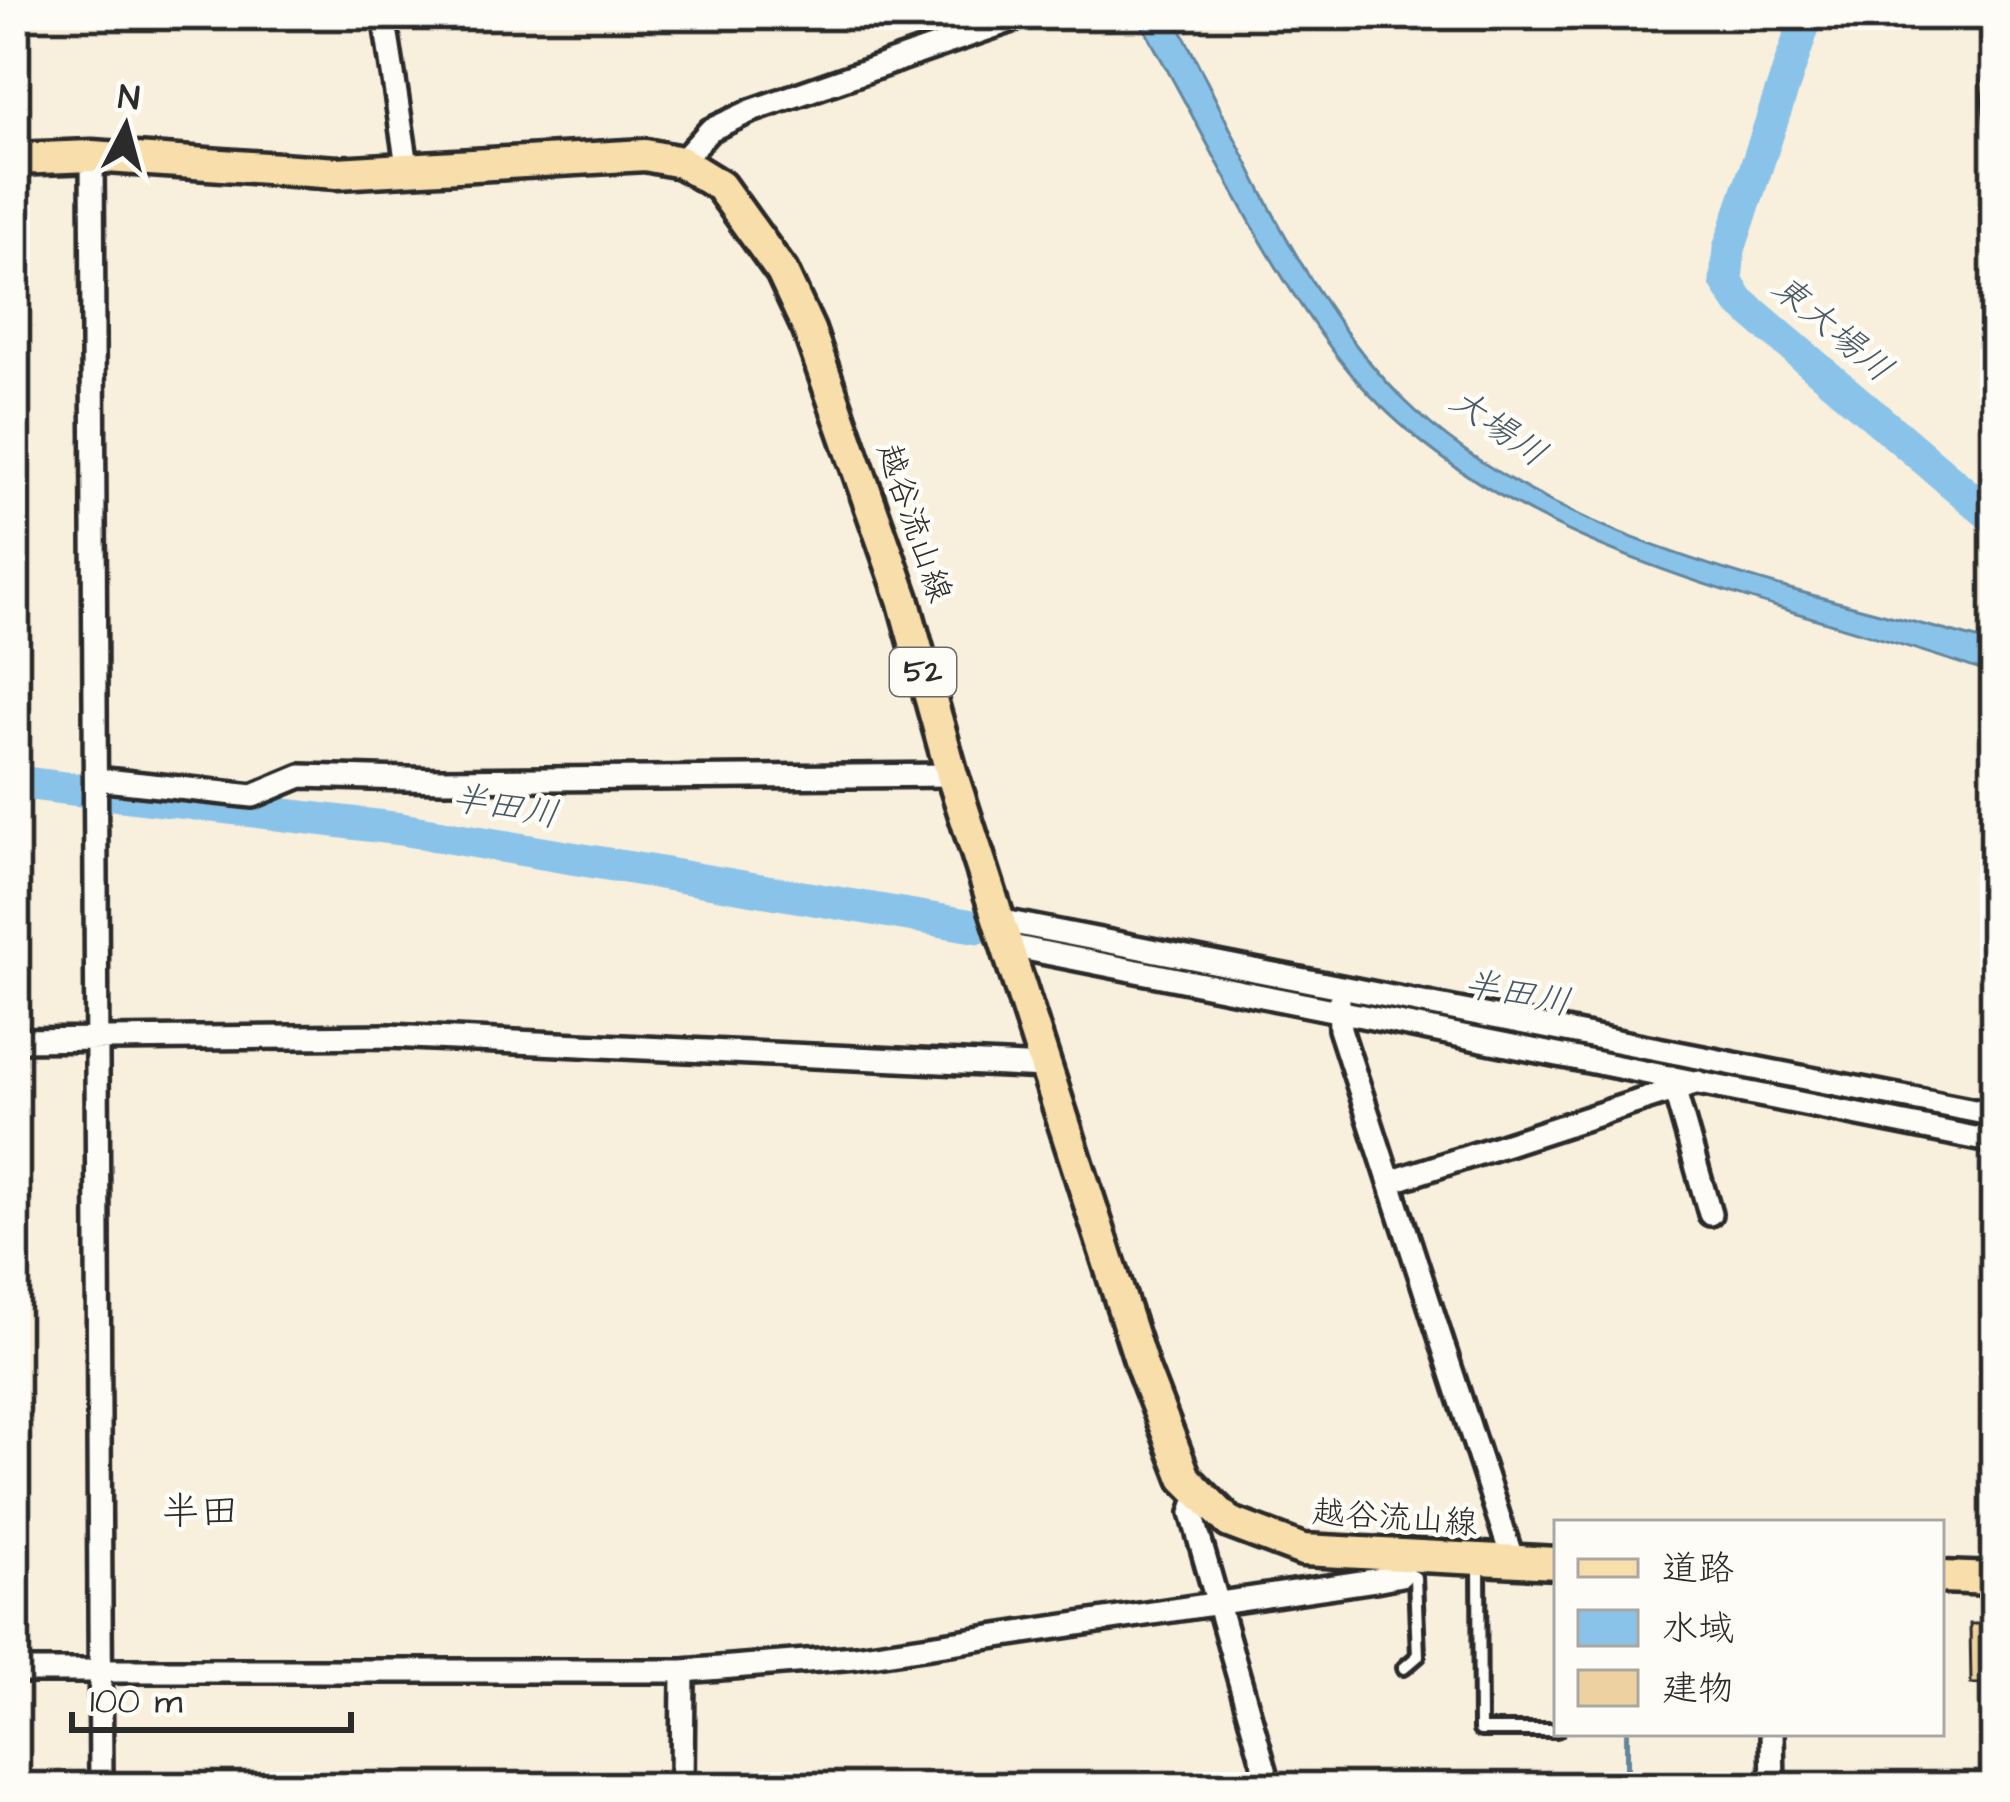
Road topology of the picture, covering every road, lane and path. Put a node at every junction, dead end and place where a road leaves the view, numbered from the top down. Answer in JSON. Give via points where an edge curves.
{"nodes":[{"id":1,"x":384,"y":15,"type":"edge"},
{"id":2,"x":1027,"y":15,"type":"edge"},
{"id":3,"x":92,"y":156,"type":"junction"},
{"id":4,"x":15,"y":160,"type":"edge"},
{"id":5,"x":681,"y":162,"type":"junction"},
{"id":6,"x":408,"y":172,"type":"junction"},
{"id":7,"x":952,"y":775,"type":"junction"},
{"id":8,"x":96,"y":787,"type":"junction"},
{"id":9,"x":1002,"y":932,"type":"junction"},
{"id":10,"x":1339,"y":998,"type":"junction"},
{"id":11,"x":97,"y":1038,"type":"junction"},
{"id":12,"x":15,"y":1040,"type":"edge"},
{"id":13,"x":1045,"y":1067,"type":"junction"},
{"id":14,"x":1668,"y":1070,"type":"junction"},
{"id":15,"x":1995,"y":1115,"type":"edge"},
{"id":16,"x":1995,"y":1142,"type":"edge"},
{"id":17,"x":1390,"y":1182,"type":"junction"},
{"id":18,"x":1710,"y":1214,"type":"dead end"},
{"id":19,"x":1198,"y":1495,"type":"junction"},
{"id":20,"x":1479,"y":1560,"type":"junction"},
{"id":21,"x":1513,"y":1562,"type":"junction"},
{"id":22,"x":1554,"y":1563,"type":"edge"},
{"id":23,"x":1405,"y":1565,"type":"junction"},
{"id":24,"x":1944,"y":1577,"type":"edge"},
{"id":25,"x":1995,"y":1579,"type":"edge"},
{"id":26,"x":1222,"y":1602,"type":"junction"},
{"id":27,"x":1404,"y":1668,"type":"dead end"},
{"id":28,"x":15,"y":1671,"type":"edge"},
{"id":29,"x":683,"y":1671,"type":"junction"},
{"id":30,"x":101,"y":1673,"type":"junction"},
{"id":31,"x":1554,"y":1730,"type":"edge"},
{"id":32,"x":1772,"y":1736,"type":"edge"},
{"id":33,"x":101,"y":1787,"type":"edge"},
{"id":34,"x":682,"y":1787,"type":"edge"},
{"id":35,"x":1270,"y":1787,"type":"edge"},
{"id":36,"x":1773,"y":1787,"type":"edge"}],
"edges":[{"from":1,"to":6,"type":"street"},
{"from":2,"to":5,"type":"street","via":[[751,111],[710,130]]},
{"from":3,"to":4,"type":"main road","name":"越谷流山線","number":"52"},
{"from":3,"to":6,"type":"main road","name":"越谷流山線","number":"52"},
{"from":3,"to":8,"type":"street"},
{"from":5,"to":6,"type":"main road","name":"越谷流山線","number":"52","via":[[618,154]]},
{"from":5,"to":7,"type":"main road","name":"越谷流山線","number":"52","via":[[740,209],[803,316],[903,599]]},
{"from":7,"to":8,"type":"street","via":[[301,776],[253,796]]},
{"from":7,"to":9,"type":"main road","name":"越谷流山線","number":"52"},
{"from":8,"to":11,"type":"street"},
{"from":9,"to":10,"type":"street"},
{"from":9,"to":13,"type":"main road","name":"越谷流山線","number":"52"},
{"from":10,"to":14,"type":"street"},
{"from":10,"to":17,"type":"street"},
{"from":11,"to":12,"type":"street"},
{"from":11,"to":13,"type":"street","via":[[389,1036]]},
{"from":11,"to":30,"type":"street"},
{"from":13,"to":19,"type":"main road","name":"越谷流山線","number":"52","via":[[1166,1438]]},
{"from":14,"to":15,"type":"street"},
{"from":14,"to":16,"type":"street"},
{"from":14,"to":17,"type":"street"},
{"from":14,"to":18,"type":"street"},
{"from":17,"to":21,"type":"street"},
{"from":19,"to":23,"type":"main road","name":"越谷流山線","number":"52","via":[[1229,1522],[1276,1543]]},
{"from":19,"to":26,"type":"street","via":[[1192,1513]]},
{"from":20,"to":21,"type":"main road","name":"越谷流山線","number":"52"},
{"from":20,"to":23,"type":"main road","name":"越谷流山線","number":"52"},
{"from":20,"to":31,"type":"lane","via":[[1480,1730]]},
{"from":21,"to":22,"type":"main road","name":"越谷流山線","number":"52"},
{"from":23,"to":26,"type":"street","via":[[1319,1590]]},
{"from":23,"to":27,"type":"lane","via":[[1415,1577],[1418,1656]]},
{"from":24,"to":25,"type":"main road"},
{"from":26,"to":29,"type":"street","via":[[856,1657]]},
{"from":26,"to":35,"type":"street"},
{"from":28,"to":30,"type":"street"},
{"from":29,"to":30,"type":"street"},
{"from":29,"to":34,"type":"street"},
{"from":30,"to":33,"type":"street"},
{"from":32,"to":36,"type":"street"}]}
